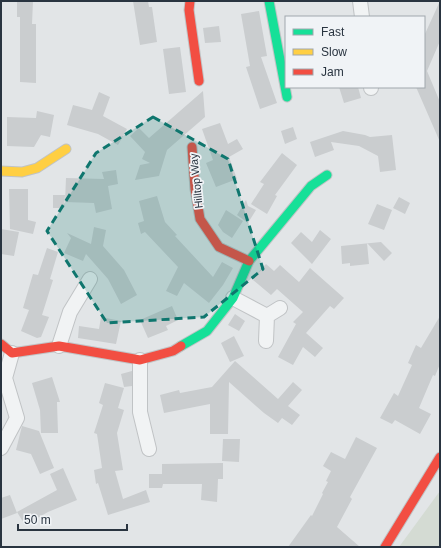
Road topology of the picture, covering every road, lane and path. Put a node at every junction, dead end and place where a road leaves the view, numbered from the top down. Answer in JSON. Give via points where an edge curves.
{"nodes":[{"id":1,"x":190,"y":1,"type":"edge"},
{"id":2,"x":269,"y":1,"type":"edge"},
{"id":3,"x":360,"y":1,"type":"edge"},
{"id":4,"x":362,"y":16,"type":"edge"},
{"id":5,"x":199,"y":81,"type":"dead end"},
{"id":6,"x":285,"y":86,"type":"edge"},
{"id":7,"x":285,"y":88,"type":"edge"},
{"id":8,"x":287,"y":97,"type":"dead end"},
{"id":9,"x":192,"y":147,"type":"dead end"},
{"id":10,"x":66,"y":149,"type":"dead end"},
{"id":11,"x":1,"y":171,"type":"edge"},
{"id":12,"x":327,"y":176,"type":"dead end"},
{"id":13,"x":250,"y":261,"type":"junction"},
{"id":14,"x":90,"y":279,"type":"dead end"},
{"id":15,"x":233,"y":298,"type":"junction"},
{"id":16,"x":280,"y":308,"type":"dead end"},
{"id":17,"x":267,"y":316,"type":"junction"},
{"id":18,"x":266,"y":341,"type":"dead end"},
{"id":19,"x":1,"y":344,"type":"edge"},
{"id":20,"x":59,"y":346,"type":"junction"},
{"id":21,"x":12,"y":353,"type":"junction"},
{"id":22,"x":140,"y":360,"type":"junction"},
{"id":23,"x":1,"y":448,"type":"edge"},
{"id":24,"x":149,"y":450,"type":"dead end"},
{"id":25,"x":440,"y":457,"type":"edge"},
{"id":26,"x":385,"y":547,"type":"edge"}],
"edges":[{"from":1,"to":5,"type":"street"},
{"from":2,"to":6,"type":"street"},
{"from":3,"to":4,"type":"street"},
{"from":7,"to":8,"type":"street"},
{"from":9,"to":13,"type":"street","name":"Hilltop Way","via":[[200,219],[219,247]]},
{"from":10,"to":11,"type":"street","via":[[37,168],[22,172]]},
{"from":12,"to":13,"type":"street","via":[[311,186]]},
{"from":13,"to":15,"type":"street"},
{"from":14,"to":20,"type":"street","via":[[70,312]]},
{"from":15,"to":17,"type":"street"},
{"from":15,"to":22,"type":"street","via":[[207,331],[173,351]]},
{"from":16,"to":17,"type":"street"},
{"from":17,"to":18,"type":"street"},
{"from":19,"to":21,"type":"street"},
{"from":20,"to":21,"type":"street"},
{"from":20,"to":22,"type":"street"},
{"from":21,"to":23,"type":"street","via":[[5,378],[17,418]]},
{"from":22,"to":24,"type":"street","via":[[140,412]]},
{"from":25,"to":26,"type":"street"}]}
